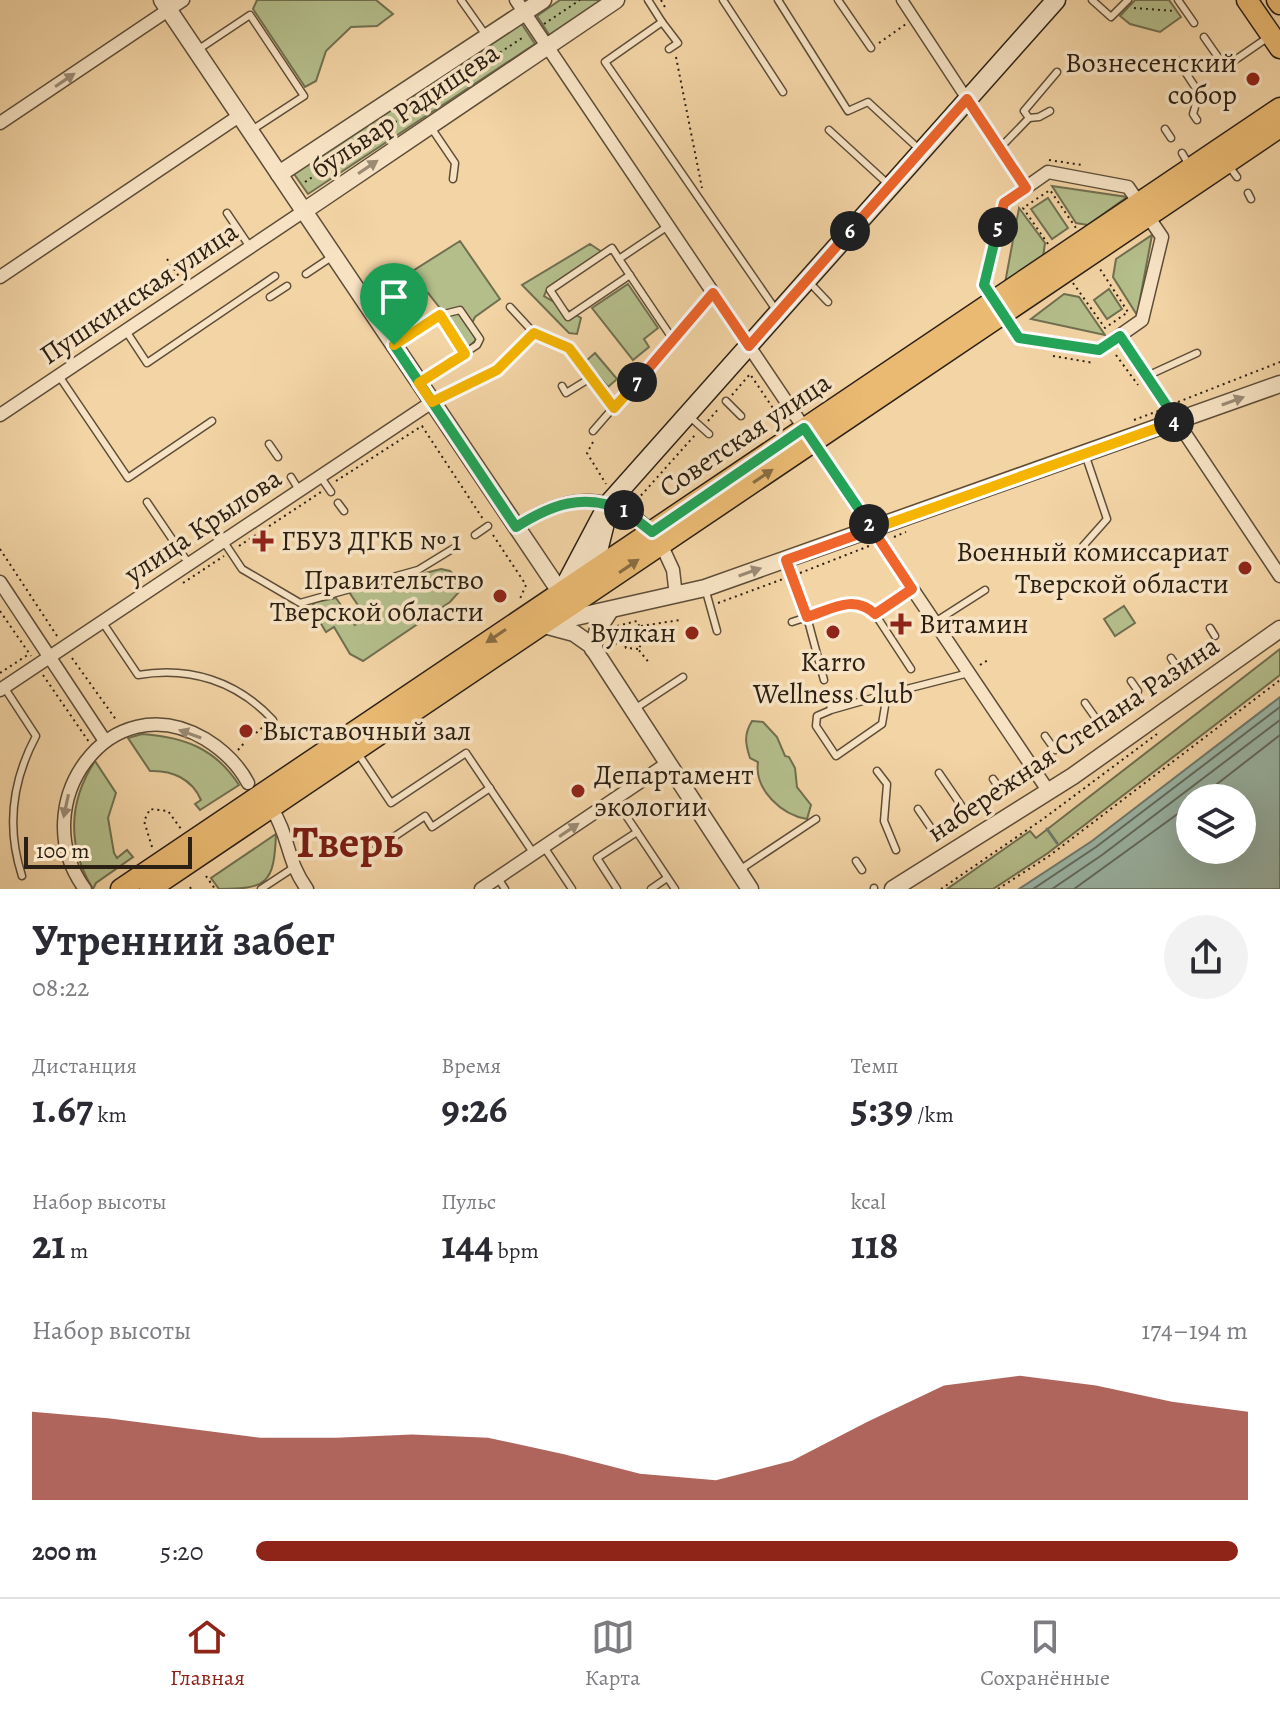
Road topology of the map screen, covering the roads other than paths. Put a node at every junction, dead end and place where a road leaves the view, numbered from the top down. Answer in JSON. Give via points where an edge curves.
{"nodes":[{"id":1,"x":183,"y":0,"type":"edge"},
{"id":2,"x":461,"y":0,"type":"edge"},
{"id":3,"x":543,"y":0,"type":"edge"},
{"id":4,"x":616,"y":0,"type":"edge"},
{"id":5,"x":648,"y":0,"type":"edge"},
{"id":6,"x":723,"y":0,"type":"edge"},
{"id":7,"x":778,"y":0,"type":"edge"},
{"id":8,"x":838,"y":0,"type":"edge"},
{"id":9,"x":902,"y":0,"type":"edge"},
{"id":10,"x":1092,"y":0,"type":"edge"},
{"id":11,"x":1128,"y":0,"type":"edge"},
{"id":12,"x":1178,"y":0,"type":"edge"},
{"id":13,"x":1247,"y":0,"type":"edge"},
{"id":14,"x":1048,"y":2,"type":"edge"},
{"id":15,"x":165,"y":5,"type":"edge"},
{"id":16,"x":520,"y":6,"type":"edge"},
{"id":17,"x":662,"y":22,"type":"junction"},
{"id":18,"x":1194,"y":23,"type":"dead end"},
{"id":19,"x":487,"y":37,"type":"junction"},
{"id":20,"x":1204,"y":37,"type":"dead end"},
{"id":21,"x":1275,"y":42,"type":"edge"},
{"id":22,"x":547,"y":46,"type":"junction"},
{"id":23,"x":671,"y":48,"type":"road end"},
{"id":24,"x":871,"y":48,"type":"road end"},
{"id":25,"x":196,"y":51,"type":"junction"},
{"id":26,"x":1178,"y":61,"type":"dead end"},
{"id":27,"x":1057,"y":72,"type":"dead end"},
{"id":28,"x":783,"y":92,"type":"dead end"},
{"id":29,"x":967,"y":99,"type":"junction"},
{"id":30,"x":1280,"y":108,"type":"edge"},
{"id":31,"x":1050,"y":111,"type":"dead end"},
{"id":32,"x":239,"y":116,"type":"junction"},
{"id":33,"x":1029,"y":118,"type":"junction"},
{"id":34,"x":1197,"y":120,"type":"dead end"},
{"id":35,"x":0,"y":123,"type":"edge"},
{"id":36,"x":430,"y":126,"type":"junction"},
{"id":37,"x":1280,"y":127,"type":"edge"},
{"id":38,"x":1165,"y":129,"type":"dead end"},
{"id":39,"x":829,"y":130,"type":"dead end"},
{"id":40,"x":250,"y":132,"type":"junction"},
{"id":41,"x":1171,"y":138,"type":"dead end"},
{"id":42,"x":1000,"y":148,"type":"junction"},
{"id":43,"x":921,"y":151,"type":"junction"},
{"id":44,"x":1224,"y":158,"type":"junction"},
{"id":45,"x":279,"y":174,"type":"junction"},
{"id":46,"x":453,"y":179,"type":"dead end"},
{"id":47,"x":890,"y":186,"type":"junction"},
{"id":48,"x":1026,"y":188,"type":"junction"},
{"id":49,"x":1144,"y":210,"type":"junction"},
{"id":50,"x":304,"y":211,"type":"junction"},
{"id":51,"x":227,"y":213,"type":"dead end"},
{"id":52,"x":668,"y":226,"type":"junction"},
{"id":53,"x":250,"y":247,"type":"junction"},
{"id":54,"x":334,"y":256,"type":"junction"},
{"id":55,"x":619,"y":259,"type":"junction"},
{"id":56,"x":306,"y":274,"type":"dead end"},
{"id":57,"x":630,"y":275,"type":"junction"},
{"id":58,"x":275,"y":276,"type":"dead end"},
{"id":59,"x":0,"y":277,"type":"edge"},
{"id":60,"x":807,"y":280,"type":"junction"},
{"id":61,"x":287,"y":286,"type":"dead end"},
{"id":62,"x":713,"y":293,"type":"junction"},
{"id":63,"x":270,"y":297,"type":"dead end"},
{"id":64,"x":828,"y":302,"type":"dead end"},
{"id":65,"x":510,"y":307,"type":"dead end"},
{"id":66,"x":998,"y":307,"type":"junction"},
{"id":67,"x":778,"y":313,"type":"junction"},
{"id":68,"x":126,"y":331,"type":"junction"},
{"id":69,"x":534,"y":333,"type":"junction"},
{"id":70,"x":1120,"y":336,"type":"junction"},
{"id":71,"x":674,"y":341,"type":"junction"},
{"id":72,"x":486,"y":344,"type":"dead end"},
{"id":73,"x":394,"y":345,"type":"junction"},
{"id":74,"x":749,"y":346,"type":"junction"},
{"id":75,"x":466,"y":353,"type":"junction"},
{"id":76,"x":1197,"y":353,"type":"dead end"},
{"id":77,"x":59,"y":376,"type":"junction"},
{"id":78,"x":1147,"y":376,"type":"junction"},
{"id":79,"x":592,"y":377,"type":"junction"},
{"id":80,"x":419,"y":383,"type":"junction"},
{"id":81,"x":1280,"y":384,"type":"edge"},
{"id":82,"x":562,"y":386,"type":"dead end"},
{"id":83,"x":726,"y":401,"type":"road end"},
{"id":84,"x":432,"y":402,"type":"junction"},
{"id":85,"x":614,"y":408,"type":"junction"},
{"id":86,"x":0,"y":415,"type":"edge"},
{"id":87,"x":687,"y":415,"type":"junction"},
{"id":88,"x":741,"y":416,"type":"dead end"},
{"id":89,"x":212,"y":421,"type":"dead end"},
{"id":90,"x":1177,"y":421,"type":"junction"},
{"id":91,"x":593,"y":431,"type":"road end"},
{"id":92,"x":802,"y":433,"type":"junction"},
{"id":93,"x":709,"y":434,"type":"dead end"},
{"id":94,"x":269,"y":444,"type":"dead end"},
{"id":95,"x":1085,"y":454,"type":"junction"},
{"id":96,"x":278,"y":457,"type":"dead end"},
{"id":97,"x":320,"y":476,"type":"junction"},
{"id":98,"x":291,"y":477,"type":"dead end"},
{"id":99,"x":299,"y":490,"type":"junction"},
{"id":100,"x":331,"y":492,"type":"dead end"},
{"id":101,"x":607,"y":495,"type":"junction"},
{"id":102,"x":147,"y":502,"type":"dead end"},
{"id":103,"x":338,"y":503,"type":"dead end"},
{"id":104,"x":344,"y":511,"type":"dead end"},
{"id":105,"x":488,"y":526,"type":"road end"},
{"id":106,"x":516,"y":527,"type":"junction"},
{"id":107,"x":872,"y":529,"type":"junction"},
{"id":108,"x":475,"y":535,"type":"dead end"},
{"id":109,"x":656,"y":538,"type":"junction"},
{"id":110,"x":223,"y":541,"type":"junction"},
{"id":111,"x":1083,"y":546,"type":"dead end"},
{"id":112,"x":454,"y":548,"type":"dead end"},
{"id":113,"x":786,"y":560,"type":"junction"},
{"id":114,"x":189,"y":564,"type":"junction"},
{"id":115,"x":595,"y":570,"type":"junction"},
{"id":116,"x":1280,"y":576,"type":"edge"},
{"id":117,"x":0,"y":582,"type":"edge"},
{"id":118,"x":705,"y":588,"type":"junction"},
{"id":119,"x":912,"y":589,"type":"junction"},
{"id":120,"x":985,"y":590,"type":"dead end"},
{"id":121,"x":561,"y":593,"type":"junction"},
{"id":122,"x":676,"y":596,"type":"junction"},
{"id":123,"x":583,"y":597,"type":"junction"},
{"id":124,"x":609,"y":612,"type":"junction"},
{"id":125,"x":875,"y":614,"type":"junction"},
{"id":126,"x":807,"y":617,"type":"junction"},
{"id":127,"x":103,"y":622,"type":"junction"},
{"id":128,"x":792,"y":622,"type":"dead end"},
{"id":129,"x":935,"y":622,"type":"junction"},
{"id":130,"x":543,"y":624,"type":"junction"},
{"id":131,"x":1210,"y":628,"type":"dead end"},
{"id":132,"x":1280,"y":629,"type":"edge"},
{"id":133,"x":717,"y":631,"type":"dead end"},
{"id":134,"x":1215,"y":636,"type":"dead end"},
{"id":135,"x":593,"y":649,"type":"junction"},
{"id":136,"x":50,"y":657,"type":"junction"},
{"id":137,"x":911,"y":669,"type":"dead end"},
{"id":138,"x":969,"y":673,"type":"junction"},
{"id":139,"x":683,"y":677,"type":"dead end"},
{"id":140,"x":824,"y":680,"type":"dead end"},
{"id":141,"x":1131,"y":681,"type":"dead end"},
{"id":142,"x":2,"y":689,"type":"edge"},
{"id":143,"x":1138,"y":691,"type":"dead end"},
{"id":144,"x":887,"y":694,"type":"junction"},
{"id":145,"x":1085,"y":703,"type":"dead end"},
{"id":146,"x":633,"y":710,"type":"junction"},
{"id":147,"x":273,"y":720,"type":"road end"},
{"id":148,"x":1097,"y":720,"type":"dead end"},
{"id":149,"x":1045,"y":736,"type":"dead end"},
{"id":150,"x":105,"y":741,"type":"junction"},
{"id":151,"x":857,"y":741,"type":"junction"},
{"id":152,"x":356,"y":750,"type":"junction"},
{"id":153,"x":863,"y":750,"type":"dead end"},
{"id":154,"x":1055,"y":750,"type":"dead end"},
{"id":155,"x":668,"y":763,"type":"junction"},
{"id":156,"x":877,"y":771,"type":"dead end"},
{"id":157,"x":939,"y":773,"type":"dead end"},
{"id":158,"x":993,"y":779,"type":"dead end"},
{"id":159,"x":998,"y":786,"type":"dead end"},
{"id":160,"x":490,"y":788,"type":"junction"},
{"id":161,"x":1049,"y":792,"type":"junction"},
{"id":162,"x":257,"y":797,"type":"junction"},
{"id":163,"x":615,"y":799,"type":"junction"},
{"id":164,"x":963,"y":808,"type":"dead end"},
{"id":165,"x":918,"y":809,"type":"dead end"},
{"id":166,"x":816,"y":819,"type":"dead end"},
{"id":167,"x":931,"y":828,"type":"dead end"},
{"id":168,"x":637,"y":832,"type":"junction"},
{"id":169,"x":539,"y":850,"type":"junction"},
{"id":170,"x":896,"y":850,"type":"dead end"},
{"id":171,"x":373,"y":851,"type":"dead end"},
{"id":172,"x":856,"y":861,"type":"dead end"},
{"id":173,"x":293,"y":868,"type":"junction"},
{"id":174,"x":862,"y":870,"type":"dead end"},
{"id":175,"x":738,"y":871,"type":"junction"},
{"id":176,"x":22,"y":876,"type":"dead end"},
{"id":177,"x":667,"y":878,"type":"junction"},
{"id":178,"x":501,"y":884,"type":"edge"},
{"id":179,"x":85,"y":889,"type":"edge"},
{"id":180,"x":121,"y":889,"type":"edge"},
{"id":181,"x":150,"y":889,"type":"edge"},
{"id":182,"x":261,"y":889,"type":"edge"},
{"id":183,"x":307,"y":889,"type":"edge"},
{"id":184,"x":481,"y":889,"type":"edge"},
{"id":185,"x":572,"y":889,"type":"edge"},
{"id":186,"x":617,"y":889,"type":"edge"},
{"id":187,"x":651,"y":889,"type":"edge"},
{"id":188,"x":675,"y":889,"type":"edge"},
{"id":189,"x":750,"y":889,"type":"edge"},
{"id":190,"x":893,"y":889,"type":"edge"}],
"edges":[{"from":1,"to":15,"type":"street"},
{"from":2,"to":19,"type":"lane"},
{"from":3,"to":16,"type":"street","name":"бульвар Радищева"},
{"from":4,"to":22,"type":"street","name":"бульвар Радищева"},
{"from":5,"to":17,"type":"lane"},
{"from":6,"to":28,"type":"lane"},
{"from":7,"to":43,"type":"lane","via":[[848,111],[868,102]]},
{"from":8,"to":24,"type":"lane"},
{"from":9,"to":29,"type":"street"},
{"from":10,"to":11,"type":"lane","via":[[1111,17]]},
{"from":12,"to":18,"type":"lane"},
{"from":13,"to":21,"type":"main road"},
{"from":14,"to":29,"type":"main road"},
{"from":15,"to":25,"type":"street"},
{"from":35,"to":15,"type":"street","one_way":true},
{"from":16,"to":19,"type":"street","name":"бульвар Радищева"},
{"from":16,"to":22,"type":"street"},
{"from":17,"to":23,"type":"lane","via":[[678,43]]},
{"from":17,"to":67,"type":"lane","via":[[605,62]]},
{"from":19,"to":45,"type":"street","name":"бульвар Радищева"},
{"from":20,"to":21,"type":"lane","via":[[1225,67]]},
{"from":22,"to":36,"type":"street","name":"бульвар Радищева"},
{"from":22,"to":52,"type":"street"},
{"from":25,"to":32,"type":"street"},
{"from":25,"to":40,"type":"lane","via":[[250,15],[304,96]]},
{"from":26,"to":34,"type":"lane","via":[[1199,93],[1193,114]]},
{"from":27,"to":33,"type":"lane","via":[[1024,111]]},
{"from":29,"to":42,"type":"street"},
{"from":29,"to":43,"type":"main road"},
{"from":30,"to":44,"type":"main road","name":"Советская улица"},
{"from":31,"to":33,"type":"lane"},
{"from":32,"to":40,"type":"street"},
{"from":32,"to":59,"type":"street"},
{"from":33,"to":42,"type":"lane"},
{"from":36,"to":46,"type":"lane","via":[[455,163]]},
{"from":50,"to":36,"type":"street","name":"бульвар Радищева","one_way":true},
{"from":37,"to":44,"type":"main road","name":"Советская улица"},
{"from":38,"to":41,"type":"lane"},
{"from":39,"to":47,"type":"lane"},
{"from":40,"to":45,"type":"street"},
{"from":42,"to":48,"type":"street"},
{"from":43,"to":47,"type":"main road"},
{"from":44,"to":49,"type":"main road","name":"Советская улица"},
{"from":44,"to":49,"type":"main road","name":"Советская улица","via":[[1186,161]]},
{"from":45,"to":50,"type":"street"},
{"from":47,"to":60,"type":"main road"},
{"from":48,"to":49,"type":"street","via":[[1048,172],[1128,187]]},
{"from":48,"to":66,"type":"street","via":[[1004,203],[984,285]]},
{"from":49,"to":66,"type":"main road","name":"Советская улица"},
{"from":49,"to":70,"type":"street","via":[[1162,237],[1142,320]]},
{"from":50,"to":53,"type":"street","name":"Пушкинская улица"},
{"from":50,"to":54,"type":"street"},
{"from":51,"to":53,"type":"lane"},
{"from":52,"to":55,"type":"lane"},
{"from":52,"to":62,"type":"street"},
{"from":53,"to":68,"type":"street","name":"Пушкинская улица"},
{"from":54,"to":56,"type":"lane"},
{"from":54,"to":73,"type":"street"},
{"from":55,"to":57,"type":"lane"},
{"from":55,"to":57,"type":"lane","via":[[612,248],[550,290],[568,317]]},
{"from":57,"to":71,"type":"lane"},
{"from":58,"to":68,"type":"lane","via":[[147,363]]},
{"from":60,"to":64,"type":"lane"},
{"from":60,"to":67,"type":"main road"},
{"from":61,"to":63,"type":"lane"},
{"from":62,"to":71,"type":"lane"},
{"from":62,"to":74,"type":"street"},
{"from":65,"to":69,"type":"lane"},
{"from":66,"to":70,"type":"street","via":[[1019,338],[1099,350]]},
{"from":66,"to":92,"type":"main road","name":"Советская улица"},
{"from":67,"to":74,"type":"main road"},
{"from":68,"to":77,"type":"street","name":"Пушкинская улица"},
{"from":69,"to":79,"type":"lane","via":[[569,348]]},
{"from":69,"to":84,"type":"lane","via":[[497,370]]},
{"from":70,"to":78,"type":"street"},
{"from":71,"to":85,"type":"lane"},
{"from":72,"to":75,"type":"lane"},
{"from":73,"to":75,"type":"lane","via":[[440,315],[460,310],[480,339]]},
{"from":73,"to":80,"type":"street"},
{"from":74,"to":87,"type":"main road"},
{"from":74,"to":92,"type":"street"},
{"from":75,"to":80,"type":"lane"},
{"from":76,"to":78,"type":"lane"},
{"from":77,"to":86,"type":"street","name":"Пушкинская улица"},
{"from":77,"to":89,"type":"lane","via":[[128,478]]},
{"from":78,"to":90,"type":"street"},
{"from":79,"to":82,"type":"lane","via":[[566,393]]},
{"from":79,"to":85,"type":"lane"},
{"from":80,"to":84,"type":"street"},
{"from":90,"to":81,"type":"street","one_way":true},
{"from":83,"to":88,"type":"lane"},
{"from":84,"to":97,"type":"street","name":"улица Крылова"},
{"from":84,"to":106,"type":"street"},
{"from":85,"to":91,"type":"lane"},
{"from":87,"to":93,"type":"lane"},
{"from":87,"to":101,"type":"main road"},
{"from":90,"to":95,"type":"street"},
{"from":90,"to":116,"type":"street"},
{"from":92,"to":107,"type":"street"},
{"from":92,"to":109,"type":"main road","name":"Советская улица"},
{"from":94,"to":96,"type":"lane"},
{"from":95,"to":107,"type":"street"},
{"from":95,"to":111,"type":"lane","via":[[1107,519]]},
{"from":97,"to":99,"type":"street","name":"улица Крылова"},
{"from":97,"to":100,"type":"lane"},
{"from":98,"to":99,"type":"lane"},
{"from":99,"to":110,"type":"street","name":"улица Крылова"},
{"from":101,"to":106,"type":"street","via":[[557,504]]},
{"from":101,"to":109,"type":"street"},
{"from":101,"to":115,"type":"main road"},
{"from":101,"to":121,"type":"main road"},
{"from":102,"to":114,"type":"lane"},
{"from":103,"to":104,"type":"lane"},
{"from":105,"to":108,"type":"lane"},
{"from":106,"to":121,"type":"street"},
{"from":107,"to":113,"type":"street"},
{"from":107,"to":119,"type":"street"},
{"from":109,"to":115,"type":"main road","name":"Советская улица"},
{"from":109,"to":122,"type":"street","via":[[673,570]]},
{"from":123,"to":109,"type":"main road","name":"Советская улица","one_way":true},
{"from":110,"to":112,"type":"lane","via":[[242,569],[300,603],[418,570]]},
{"from":110,"to":114,"type":"street","name":"улица Крылова"},
{"from":118,"to":113,"type":"street","one_way":true},
{"from":113,"to":126,"type":"lane"},
{"from":114,"to":127,"type":"street","name":"улица Крылова"},
{"from":115,"to":121,"type":"main road","name":"Советская улица"},
{"from":115,"to":123,"type":"main road"},
{"from":117,"to":136,"type":"street"},
{"from":118,"to":122,"type":"street"},
{"from":118,"to":133,"type":"lane"},
{"from":119,"to":125,"type":"lane"},
{"from":119,"to":129,"type":"street"},
{"from":120,"to":129,"type":"lane"},
{"from":121,"to":162,"type":"main road","name":"Советская улица","one_way":true},
{"from":122,"to":124,"type":"street"},
{"from":123,"to":130,"type":"main road","name":"Советская улица"},
{"from":124,"to":130,"type":"street"},
{"from":124,"to":135,"type":"street"},
{"from":125,"to":126,"type":"lane","via":[[854,601]]},
{"from":125,"to":137,"type":"lane"},
{"from":126,"to":128,"type":"lane"},
{"from":126,"to":140,"type":"lane"},
{"from":127,"to":136,"type":"street","name":"улица Крылова","via":[[61,642]]},
{"from":127,"to":147,"type":"lane","via":[[138,675],[178,672],[217,680],[248,697]]},
{"from":129,"to":138,"type":"street"},
{"from":130,"to":135,"type":"street","via":[[578,635]]},
{"from":130,"to":152,"type":"main road","name":"Советская улица"},
{"from":131,"to":134,"type":"lane"},
{"from":132,"to":161,"type":"street","name":"набережная Степана Разина"},
{"from":135,"to":146,"type":"street"},
{"from":136,"to":142,"type":"street","name":"улица Крылова"},
{"from":136,"to":150,"type":"street"},
{"from":138,"to":144,"type":"lane"},
{"from":138,"to":161,"type":"street"},
{"from":139,"to":146,"type":"lane"},
{"from":141,"to":143,"type":"lane"},
{"from":142,"to":176,"type":"lane","via":[[36,736],[13,804]]},
{"from":144,"to":151,"type":"lane","via":[[882,724]]},
{"from":144,"to":151,"type":"lane","via":[[830,706],[817,716],[816,726],[836,756]]},
{"from":145,"to":148,"type":"lane"},
{"from":146,"to":155,"type":"street"},
{"from":149,"to":154,"type":"lane"},
{"from":162,"to":150,"type":"street","one_way":true,"via":[[226,754],[187,731],[142,726]]},
{"from":150,"to":179,"type":"street","one_way":true,"via":[[74,779],[63,816],[67,856]]},
{"from":151,"to":153,"type":"lane"},
{"from":152,"to":160,"type":"lane","via":[[391,803],[466,753]]},
{"from":152,"to":162,"type":"main road","name":"Советская улица"},
{"from":155,"to":163,"type":"street"},
{"from":155,"to":175,"type":"street"},
{"from":156,"to":170,"type":"lane","via":[[887,784],[884,821]]},
{"from":157,"to":164,"type":"lane"},
{"from":158,"to":159,"type":"lane"},
{"from":160,"to":169,"type":"lane"},
{"from":160,"to":171,"type":"lane","via":[[432,827],[425,816]]},
{"from":161,"to":190,"type":"street","name":"набережная Степана Разина","via":[[1013,808],[911,872]]},
{"from":162,"to":173,"type":"street","via":[[284,827]]},
{"from":162,"to":180,"type":"main road","name":"Советская улица"},
{"from":162,"to":181,"type":"main road","name":"Советская улица","via":[[243,826]]},
{"from":163,"to":168,"type":"lane"},
{"from":169,"to":163,"type":"street","one_way":true},
{"from":165,"to":167,"type":"lane"},
{"from":166,"to":175,"type":"lane"},
{"from":168,"to":177,"type":"lane"},
{"from":168,"to":186,"type":"lane","via":[[597,858]]},
{"from":169,"to":178,"type":"street"},
{"from":169,"to":185,"type":"lane"},
{"from":172,"to":174,"type":"lane"},
{"from":173,"to":182,"type":"lane"},
{"from":173,"to":183,"type":"street"},
{"from":175,"to":189,"type":"street"},
{"from":177,"to":187,"type":"lane"},
{"from":177,"to":188,"type":"lane"},
{"from":178,"to":184,"type":"street"}]}
